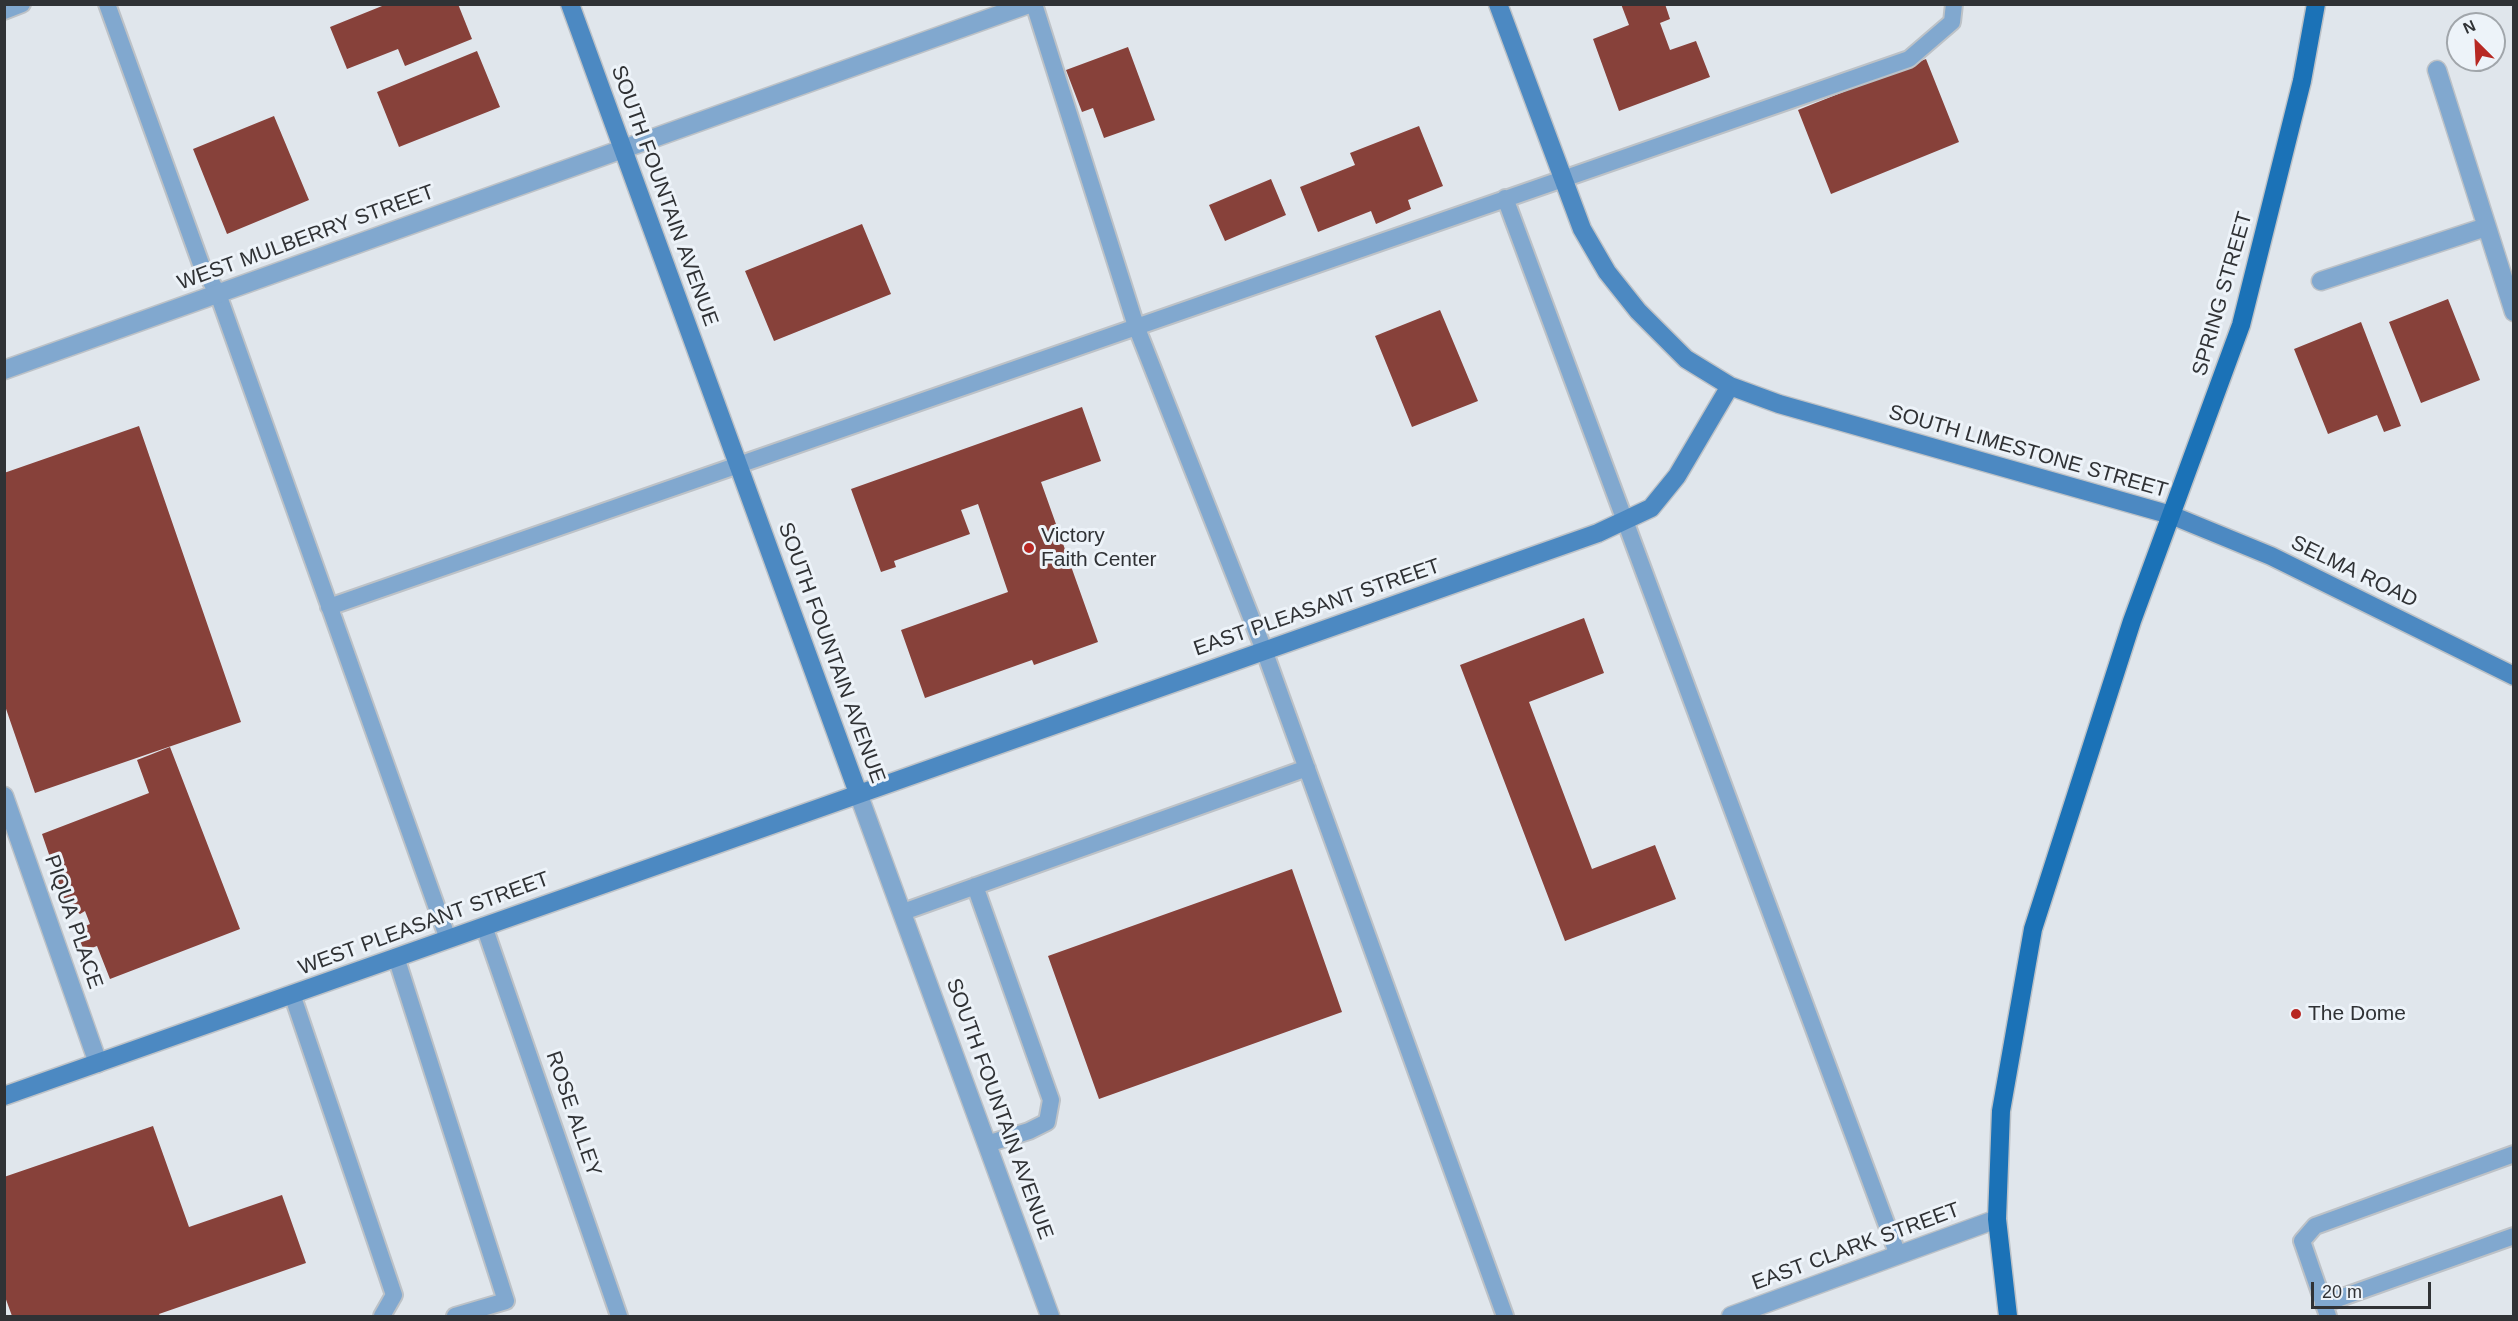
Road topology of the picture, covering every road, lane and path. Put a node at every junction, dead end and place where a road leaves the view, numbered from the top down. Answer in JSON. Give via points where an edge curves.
{"nodes":[{"id":1,"x":22,"y":4,"type":"edge"},
{"id":2,"x":107,"y":4,"type":"edge"},
{"id":3,"x":570,"y":4,"type":"edge"},
{"id":4,"x":1029,"y":4,"type":"edge"},
{"id":5,"x":1034,"y":4,"type":"edge"},
{"id":6,"x":1498,"y":4,"type":"edge"},
{"id":7,"x":1954,"y":4,"type":"edge"},
{"id":8,"x":2316,"y":4,"type":"edge"},
{"id":9,"x":4,"y":11,"type":"edge"},
{"id":10,"x":2437,"y":70,"type":"dead end"},
{"id":11,"x":623,"y":149,"type":"junction"},
{"id":12,"x":1561,"y":178,"type":"junction"},
{"id":13,"x":1505,"y":198,"type":"junction"},
{"id":14,"x":2486,"y":227,"type":"junction"},
{"id":15,"x":2321,"y":281,"type":"dead end"},
{"id":16,"x":218,"y":294,"type":"junction"},
{"id":17,"x":2512,"y":304,"type":"edge"},
{"id":18,"x":1136,"y":326,"type":"junction"},
{"id":19,"x":4,"y":370,"type":"edge"},
{"id":20,"x":1730,"y":386,"type":"junction"},
{"id":21,"x":738,"y":464,"type":"junction"},
{"id":22,"x":2171,"y":515,"type":"junction"},
{"id":23,"x":1625,"y":520,"type":"junction"},
{"id":24,"x":329,"y":607,"type":"junction"},
{"id":25,"x":1264,"y":650,"type":"junction"},
{"id":26,"x":2514,"y":676,"type":"edge"},
{"id":27,"x":1307,"y":768,"type":"junction"},
{"id":28,"x":858,"y":793,"type":"junction"},
{"id":29,"x":4,"y":796,"type":"edge"},
{"id":30,"x":975,"y":886,"type":"junction"},
{"id":31,"x":903,"y":912,"type":"junction"},
{"id":32,"x":484,"y":926,"type":"junction"},
{"id":33,"x":448,"y":939,"type":"junction"},
{"id":34,"x":396,"y":957,"type":"junction"},
{"id":35,"x":292,"y":994,"type":"junction"},
{"id":36,"x":98,"y":1063,"type":"junction"},
{"id":37,"x":4,"y":1096,"type":"edge"},
{"id":38,"x":987,"y":1144,"type":"junction"},
{"id":39,"x":2514,"y":1154,"type":"edge"},
{"id":40,"x":1997,"y":1219,"type":"junction"},
{"id":41,"x":2514,"y":1236,"type":"edge"},
{"id":42,"x":1898,"y":1255,"type":"junction"},
{"id":43,"x":2326,"y":1310,"type":"edge"},
{"id":44,"x":382,"y":1317,"type":"edge"},
{"id":45,"x":455,"y":1317,"type":"edge"},
{"id":46,"x":619,"y":1317,"type":"edge"},
{"id":47,"x":1050,"y":1317,"type":"edge"},
{"id":48,"x":1505,"y":1317,"type":"edge"},
{"id":49,"x":1731,"y":1317,"type":"edge"},
{"id":50,"x":2008,"y":1317,"type":"edge"}],
"edges":[{"from":1,"to":9,"type":"lane"},
{"from":2,"to":16,"type":"lane","via":[[201,264]]},
{"from":3,"to":11,"type":"street","name":"SOUTH FOUNTAIN AVENUE"},
{"from":4,"to":11,"type":"street","name":"WEST MULBERRY STREET"},
{"from":5,"to":18,"type":"lane"},
{"from":6,"to":12,"type":"street","name":"SOUTH LIMESTONE STREET"},
{"from":7,"to":12,"type":"lane","via":[[1952,22],[1909,59]]},
{"from":8,"to":22,"type":"main road","name":"SPRING STREET","via":[[2302,81],[2241,325]]},
{"from":10,"to":14,"type":"street"},
{"from":11,"to":16,"type":"street","name":"WEST MULBERRY STREET"},
{"from":11,"to":21,"type":"street","name":"SOUTH FOUNTAIN AVENUE"},
{"from":12,"to":13,"type":"lane"},
{"from":12,"to":20,"type":"street","name":"SOUTH LIMESTONE STREET","via":[[1582,230],[1607,272],[1638,311],[1686,359]]},
{"from":13,"to":18,"type":"lane"},
{"from":13,"to":23,"type":"lane"},
{"from":14,"to":15,"type":"street"},
{"from":14,"to":17,"type":"street"},
{"from":16,"to":19,"type":"street","name":"WEST MULBERRY STREET"},
{"from":16,"to":24,"type":"lane"},
{"from":18,"to":21,"type":"lane"},
{"from":18,"to":25,"type":"lane"},
{"from":20,"to":22,"type":"street","name":"SOUTH LIMESTONE STREET","via":[[1779,404]]},
{"from":20,"to":23,"type":"street","name":"EAST PLEASANT STREET","via":[[1677,476],[1651,508]]},
{"from":21,"to":24,"type":"lane"},
{"from":21,"to":28,"type":"street","name":"SOUTH FOUNTAIN AVENUE"},
{"from":22,"to":26,"type":"street","name":"SELMA ROAD","via":[[2271,556]]},
{"from":22,"to":40,"type":"main road","name":"SOUTH LIMESTONE STREET","via":[[2132,621],[2033,928],[2001,1111]]},
{"from":23,"to":25,"type":"street","name":"EAST PLEASANT STREET","via":[[1598,533]]},
{"from":23,"to":42,"type":"lane"},
{"from":24,"to":33,"type":"lane"},
{"from":25,"to":27,"type":"lane"},
{"from":25,"to":28,"type":"street","name":"EAST PLEASANT STREET"},
{"from":27,"to":30,"type":"lane"},
{"from":27,"to":48,"type":"lane"},
{"from":28,"to":31,"type":"street","name":"SOUTH FOUNTAIN AVENUE"},
{"from":28,"to":32,"type":"street","name":"WEST PLEASANT STREET"},
{"from":29,"to":36,"type":"street","name":"PIQUA PLACE"},
{"from":30,"to":31,"type":"lane"},
{"from":30,"to":38,"type":"lane","via":[[1051,1100],[1047,1122]]},
{"from":31,"to":38,"type":"street","name":"SOUTH FOUNTAIN AVENUE"},
{"from":32,"to":33,"type":"street","name":"WEST PLEASANT STREET"},
{"from":32,"to":46,"type":"lane","name":"ROSE ALLEY"},
{"from":33,"to":34,"type":"street","name":"WEST PLEASANT STREET"},
{"from":34,"to":35,"type":"street","name":"WEST PLEASANT STREET"},
{"from":34,"to":45,"type":"lane","via":[[506,1301]]},
{"from":35,"to":36,"type":"street","name":"WEST PLEASANT STREET"},
{"from":35,"to":44,"type":"lane","via":[[394,1295]]},
{"from":36,"to":37,"type":"street","name":"WEST PLEASANT STREET"},
{"from":38,"to":47,"type":"street","name":"SOUTH FOUNTAIN AVENUE"},
{"from":39,"to":43,"type":"lane","via":[[2315,1226],[2302,1241]]},
{"from":40,"to":42,"type":"street","name":"EAST CLARK STREET"},
{"from":40,"to":50,"type":"main road","name":"SOUTH LIMESTONE STREET"},
{"from":41,"to":43,"type":"lane"},
{"from":42,"to":49,"type":"street","name":"EAST CLARK STREET"}]}
